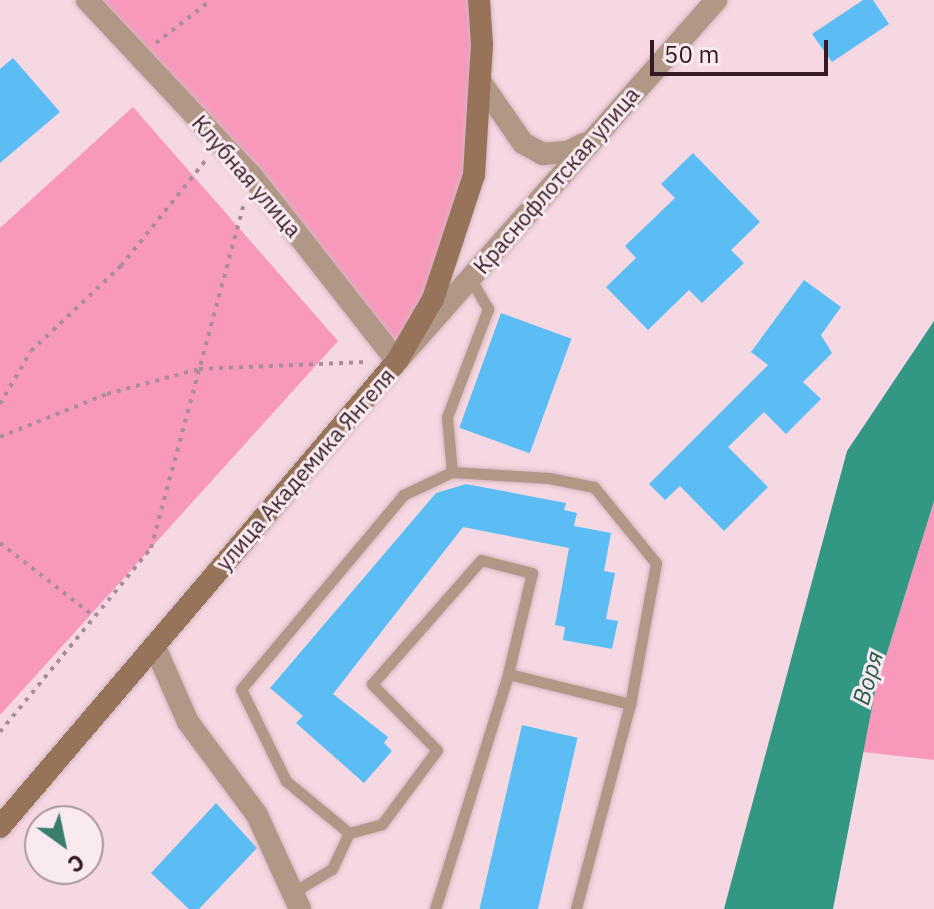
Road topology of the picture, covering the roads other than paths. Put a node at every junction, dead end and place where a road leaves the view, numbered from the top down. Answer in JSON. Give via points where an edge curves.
{"nodes":[{"id":1,"x":87,"y":0,"type":"edge"},
{"id":2,"x":479,"y":0,"type":"edge"},
{"id":3,"x":716,"y":0,"type":"edge"},
{"id":4,"x":480,"y":81,"type":"junction"},
{"id":5,"x":589,"y":141,"type":"junction"},
{"id":6,"x":470,"y":278,"type":"junction"},
{"id":7,"x":397,"y":361,"type":"junction"},
{"id":8,"x":452,"y":472,"type":"junction"},
{"id":9,"x":154,"y":645,"type":"junction"},
{"id":10,"x":508,"y":674,"type":"junction"},
{"id":11,"x":630,"y":704,"type":"junction"},
{"id":12,"x":0,"y":827,"type":"edge"},
{"id":13,"x":349,"y":833,"type":"junction"},
{"id":14,"x":297,"y":900,"type":"edge"},
{"id":15,"x":435,"y":909,"type":"edge"},
{"id":16,"x":576,"y":909,"type":"edge"}],
"edges":[{"from":1,"to":7,"type":"street","name":"Клубная улица","via":[[251,175]]},
{"from":2,"to":4,"type":"main road","name":"улица Академика Янгеля"},
{"from":3,"to":5,"type":"street","name":"Краснофлотская улица"},
{"from":4,"to":5,"type":"street","via":[[523,143],[543,154],[568,152]]},
{"from":4,"to":7,"type":"main road","name":"улица Академика Янгеля","via":[[474,175],[433,299]]},
{"from":5,"to":6,"type":"street","name":"Краснофлотская улица"},
{"from":6,"to":7,"type":"street","name":"Краснофлотская улица"},
{"from":6,"to":8,"type":"lane","via":[[488,309],[447,417]]},
{"from":7,"to":9,"type":"main road","name":"улица Академика Янгеля"},
{"from":8,"to":11,"type":"lane","via":[[549,478],[594,487],[656,563]]},
{"from":8,"to":13,"type":"lane","via":[[403,495],[241,689],[286,781]]},
{"from":9,"to":12,"type":"main road","name":"улица Академика Янгеля"},
{"from":9,"to":14,"type":"street","via":[[188,722],[257,815]]},
{"from":10,"to":11,"type":"lane"},
{"from":10,"to":13,"type":"lane","via":[[532,573],[481,560],[372,684],[437,750],[382,824]]},
{"from":10,"to":15,"type":"lane"},
{"from":11,"to":16,"type":"lane"},
{"from":13,"to":14,"type":"lane","via":[[332,869]]}]}
